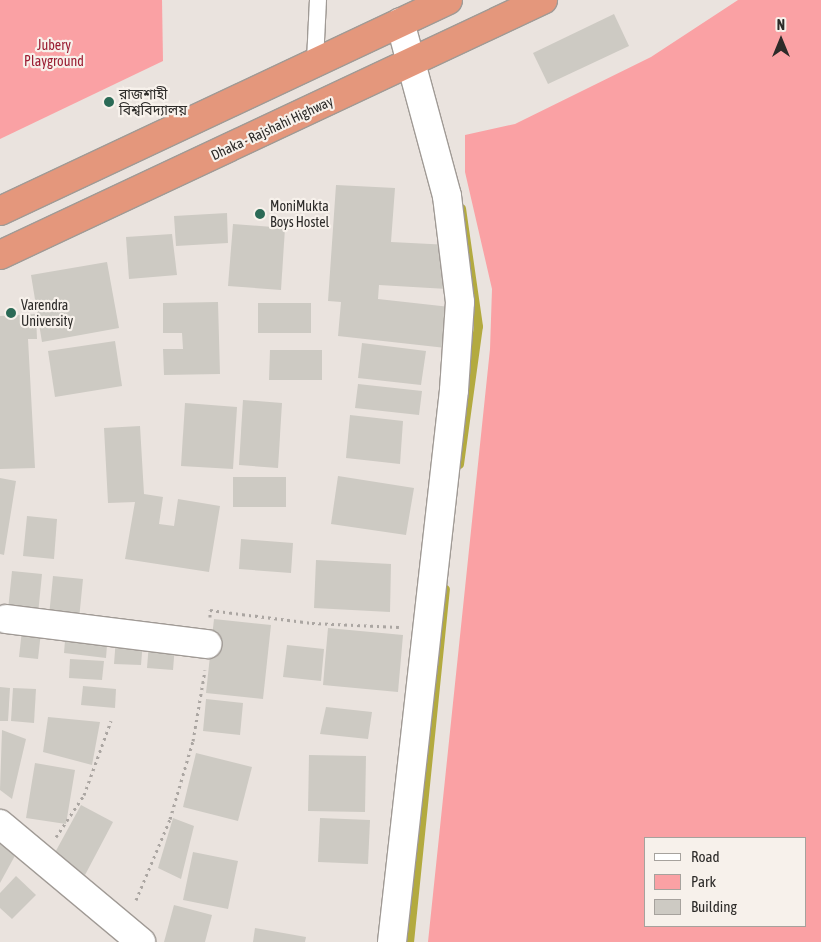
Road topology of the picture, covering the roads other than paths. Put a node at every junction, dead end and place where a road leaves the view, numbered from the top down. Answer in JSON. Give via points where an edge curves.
{"nodes":[{"id":1,"x":318,"y":0,"type":"edge"},
{"id":2,"x":448,"y":0,"type":"edge"},
{"id":3,"x":543,"y":0,"type":"edge"},
{"id":4,"x":400,"y":22,"type":"junction"},
{"id":5,"x":315,"y":61,"type":"junction"},
{"id":6,"x":413,"y":62,"type":"junction"},
{"id":7,"x":0,"y":211,"type":"edge"},
{"id":8,"x":0,"y":255,"type":"edge"},
{"id":9,"x":6,"y":619,"type":"dead end"},
{"id":10,"x":207,"y":644,"type":"road end"},
{"id":11,"x":0,"y":824,"type":"edge"},
{"id":12,"x":133,"y":935,"type":"edge"},
{"id":13,"x":392,"y":942,"type":"edge"}],
"edges":[{"from":1,"to":5,"type":"lane"},
{"from":2,"to":4,"type":"highway"},
{"from":3,"to":6,"type":"highway","name":"Dhaka - Rajshahi Highway"},
{"from":4,"to":5,"type":"highway"},
{"from":4,"to":6,"type":"street"},
{"from":5,"to":7,"type":"highway"},
{"from":6,"to":8,"type":"highway","name":"Dhaka - Rajshahi Highway"},
{"from":6,"to":13,"type":"street","via":[[447,196],[460,302]]},
{"from":9,"to":10,"type":"street"},
{"from":11,"to":12,"type":"street","via":[[40,861]]}]}
